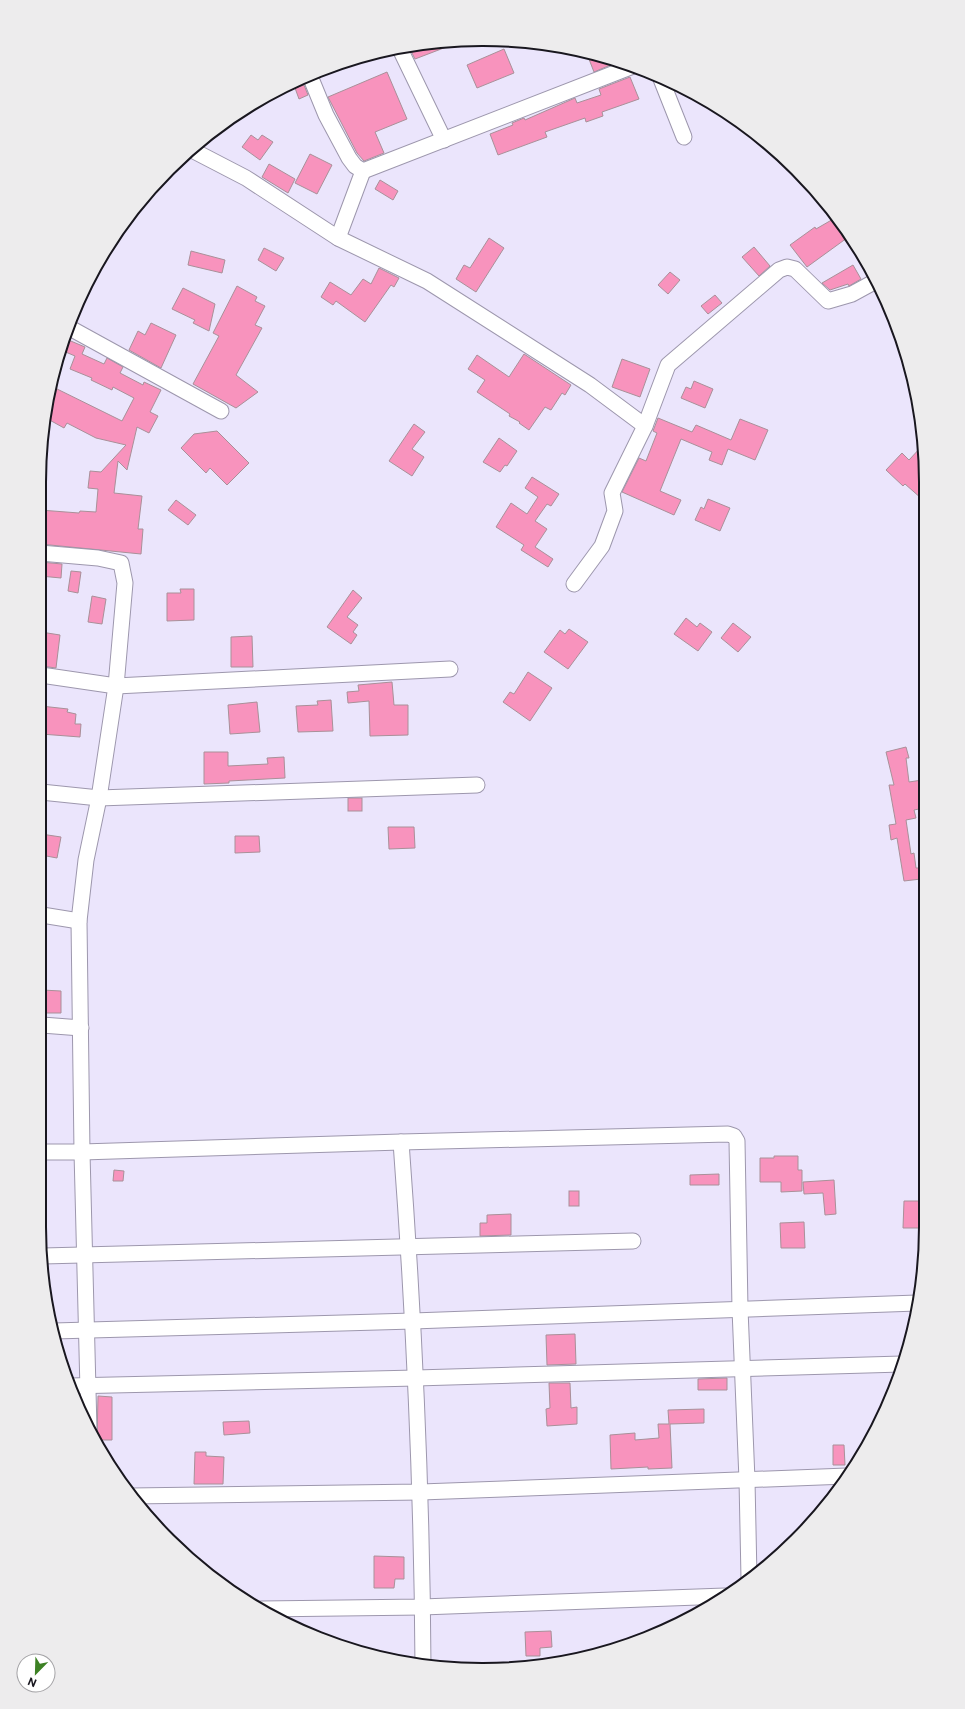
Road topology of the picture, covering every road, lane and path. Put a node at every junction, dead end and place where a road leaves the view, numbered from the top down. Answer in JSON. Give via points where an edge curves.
{"nodes":[{"id":1,"x":402,"y":53,"type":"edge"},
{"id":2,"x":624,"y":69,"type":"edge"},
{"id":3,"x":312,"y":80,"type":"edge"},
{"id":4,"x":663,"y":85,"type":"edge"},
{"id":5,"x":684,"y":138,"type":"dead end"},
{"id":6,"x":444,"y":140,"type":"junction"},
{"id":7,"x":197,"y":153,"type":"edge"},
{"id":8,"x":363,"y":171,"type":"junction"},
{"id":9,"x":338,"y":238,"type":"junction"},
{"id":10,"x":871,"y":284,"type":"edge"},
{"id":11,"x":73,"y":330,"type":"edge"},
{"id":12,"x":221,"y":411,"type":"dead end"},
{"id":13,"x":645,"y":426,"type":"junction"},
{"id":14,"x":46,"y":554,"type":"edge"},
{"id":15,"x":574,"y":584,"type":"dead end"},
{"id":16,"x":450,"y":670,"type":"dead end"},
{"id":17,"x":46,"y":676,"type":"edge"},
{"id":18,"x":116,"y":686,"type":"junction"},
{"id":19,"x":476,"y":785,"type":"dead end"},
{"id":20,"x":46,"y":793,"type":"edge"},
{"id":21,"x":99,"y":798,"type":"junction"},
{"id":22,"x":46,"y":916,"type":"edge"},
{"id":23,"x":79,"y":920,"type":"junction"},
{"id":24,"x":46,"y":1025,"type":"edge"},
{"id":25,"x":81,"y":1028,"type":"junction"},
{"id":26,"x":401,"y":1142,"type":"junction"},
{"id":27,"x":46,"y":1152,"type":"edge"},
{"id":28,"x":82,"y":1152,"type":"junction"},
{"id":29,"x":633,"y":1241,"type":"dead end"},
{"id":30,"x":409,"y":1246,"type":"junction"},
{"id":31,"x":85,"y":1254,"type":"junction"},
{"id":32,"x":47,"y":1256,"type":"edge"},
{"id":33,"x":912,"y":1303,"type":"edge"},
{"id":34,"x":740,"y":1309,"type":"junction"},
{"id":35,"x":413,"y":1321,"type":"junction"},
{"id":36,"x":59,"y":1331,"type":"edge"},
{"id":37,"x":88,"y":1331,"type":"junction"},
{"id":38,"x":897,"y":1364,"type":"edge"},
{"id":39,"x":742,"y":1367,"type":"junction"},
{"id":40,"x":416,"y":1378,"type":"junction"},
{"id":41,"x":88,"y":1385,"type":"junction"},
{"id":42,"x":76,"y":1386,"type":"edge"},
{"id":43,"x":89,"y":1417,"type":"edge"},
{"id":44,"x":840,"y":1476,"type":"edge"},
{"id":45,"x":747,"y":1480,"type":"junction"},
{"id":46,"x":421,"y":1492,"type":"junction"},
{"id":47,"x":139,"y":1496,"type":"edge"},
{"id":48,"x":749,"y":1572,"type":"edge"},
{"id":49,"x":714,"y":1596,"type":"edge"},
{"id":50,"x":422,"y":1607,"type":"junction"},
{"id":51,"x":271,"y":1609,"type":"edge"},
{"id":52,"x":423,"y":1659,"type":"edge"}],
"edges":[{"from":1,"to":6,"type":"street"},
{"from":2,"to":6,"type":"street"},
{"from":3,"to":8,"type":"street","via":[[326,115],[349,158]]},
{"from":4,"to":5,"type":"street"},
{"from":6,"to":8,"type":"street"},
{"from":7,"to":9,"type":"street","via":[[246,178]]},
{"from":8,"to":9,"type":"street"},
{"from":9,"to":13,"type":"street","via":[[427,281],[590,385]]},
{"from":10,"to":13,"type":"street","via":[[852,294],[828,301],[795,269],[788,267],[779,270],[668,365]]},
{"from":11,"to":12,"type":"street"},
{"from":13,"to":15,"type":"street","via":[[612,493],[615,511],[602,546]]},
{"from":14,"to":18,"type":"street","via":[[98,558],[121,563],[125,583]]},
{"from":16,"to":18,"type":"street"},
{"from":17,"to":18,"type":"street"},
{"from":18,"to":21,"type":"street"},
{"from":19,"to":21,"type":"street"},
{"from":20,"to":21,"type":"street"},
{"from":21,"to":23,"type":"street","via":[[86,860]]},
{"from":22,"to":23,"type":"street"},
{"from":23,"to":25,"type":"street"},
{"from":24,"to":25,"type":"street"},
{"from":25,"to":28,"type":"street"},
{"from":26,"to":28,"type":"street"},
{"from":26,"to":30,"type":"street"},
{"from":26,"to":34,"type":"street","via":[[728,1134],[734,1136],[737,1141]]},
{"from":27,"to":28,"type":"street"},
{"from":28,"to":31,"type":"street"},
{"from":29,"to":30,"type":"street"},
{"from":30,"to":31,"type":"street"},
{"from":30,"to":35,"type":"street"},
{"from":31,"to":32,"type":"street"},
{"from":31,"to":37,"type":"street"},
{"from":33,"to":34,"type":"street"},
{"from":34,"to":35,"type":"street"},
{"from":34,"to":39,"type":"street"},
{"from":35,"to":37,"type":"street"},
{"from":35,"to":40,"type":"street"},
{"from":36,"to":37,"type":"street"},
{"from":37,"to":41,"type":"street"},
{"from":38,"to":39,"type":"street"},
{"from":39,"to":40,"type":"street"},
{"from":39,"to":45,"type":"street"},
{"from":40,"to":41,"type":"street"},
{"from":40,"to":46,"type":"street"},
{"from":41,"to":42,"type":"street"},
{"from":41,"to":43,"type":"street"},
{"from":44,"to":45,"type":"street"},
{"from":45,"to":46,"type":"street"},
{"from":45,"to":48,"type":"street"},
{"from":46,"to":47,"type":"street"},
{"from":46,"to":50,"type":"street"},
{"from":49,"to":50,"type":"street"},
{"from":50,"to":51,"type":"street"},
{"from":50,"to":52,"type":"street"}]}
